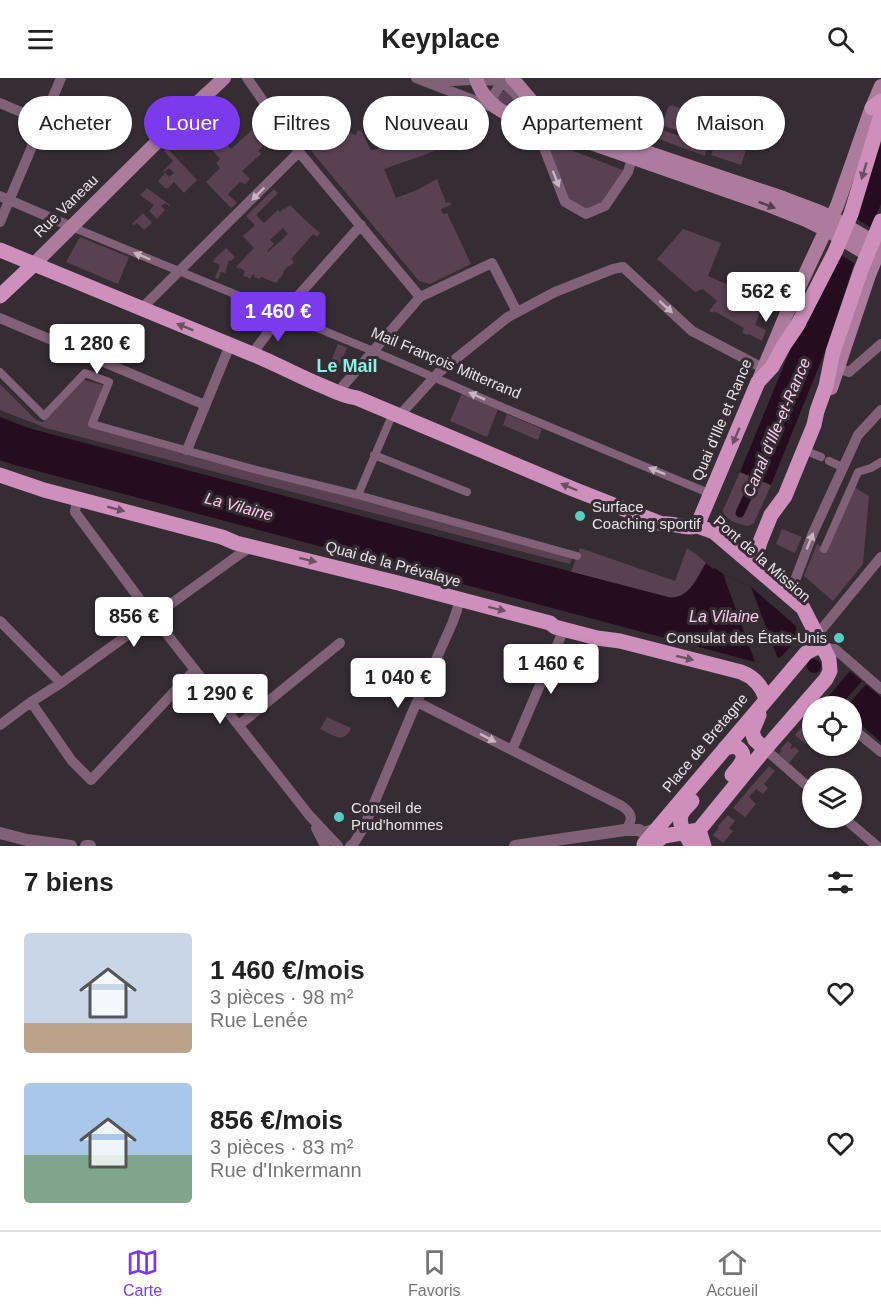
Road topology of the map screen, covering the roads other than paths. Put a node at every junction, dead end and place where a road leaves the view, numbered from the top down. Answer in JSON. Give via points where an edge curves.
{"nodes":[{"id":1,"x":60,"y":78,"type":"edge"},
{"id":2,"x":224,"y":78,"type":"edge"},
{"id":3,"x":247,"y":78,"type":"edge"},
{"id":4,"x":416,"y":78,"type":"edge"},
{"id":5,"x":459,"y":79,"type":"edge"},
{"id":6,"x":476,"y":79,"type":"edge"},
{"id":7,"x":507,"y":80,"type":"edge"},
{"id":8,"x":430,"y":83,"type":"junction"},
{"id":9,"x":881,"y":86,"type":"edge"},
{"id":10,"x":52,"y":96,"type":"edge"},
{"id":11,"x":0,"y":103,"type":"edge"},
{"id":12,"x":878,"y":108,"type":"edge"},
{"id":13,"x":500,"y":110,"type":"junction"},
{"id":14,"x":18,"y":111,"type":"edge"},
{"id":15,"x":28,"y":150,"type":"edge"},
{"id":16,"x":545,"y":150,"type":"edge"},
{"id":17,"x":610,"y":150,"type":"edge"},
{"id":18,"x":299,"y":152,"type":"junction"},
{"id":19,"x":632,"y":158,"type":"junction"},
{"id":20,"x":4,"y":198,"type":"edge"},
{"id":21,"x":0,"y":222,"type":"edge"},
{"id":22,"x":881,"y":222,"type":"edge"},
{"id":23,"x":361,"y":225,"type":"junction"},
{"id":24,"x":832,"y":225,"type":"junction"},
{"id":25,"x":72,"y":227,"type":"junction"},
{"id":26,"x":0,"y":250,"type":"edge"},
{"id":27,"x":877,"y":251,"type":"edge"},
{"id":28,"x":34,"y":264,"type":"junction"},
{"id":29,"x":179,"y":272,"type":"junction"},
{"id":30,"x":0,"y":296,"type":"edge"},
{"id":31,"x":420,"y":297,"type":"junction"},
{"id":32,"x":141,"y":309,"type":"junction"},
{"id":33,"x":517,"y":312,"type":"junction"},
{"id":34,"x":282,"y":314,"type":"junction"},
{"id":35,"x":0,"y":318,"type":"edge"},
{"id":36,"x":881,"y":344,"type":"edge"},
{"id":37,"x":230,"y":345,"type":"junction"},
{"id":38,"x":373,"y":351,"type":"junction"},
{"id":39,"x":252,"y":354,"type":"junction"},
{"id":40,"x":278,"y":365,"type":"junction"},
{"id":41,"x":838,"y":368,"type":"junction"},
{"id":42,"x":0,"y":372,"type":"edge"},
{"id":43,"x":761,"y":376,"type":"junction"},
{"id":44,"x":434,"y":377,"type":"junction"},
{"id":45,"x":343,"y":386,"type":"junction"},
{"id":46,"x":357,"y":398,"type":"junction"},
{"id":47,"x":205,"y":405,"type":"junction"},
{"id":48,"x":881,"y":410,"type":"edge"},
{"id":49,"x":396,"y":414,"type":"junction"},
{"id":50,"x":814,"y":425,"type":"junction"},
{"id":51,"x":187,"y":450,"type":"junction"},
{"id":52,"x":804,"y":450,"type":"junction"},
{"id":53,"x":374,"y":455,"type":"junction"},
{"id":54,"x":820,"y":457,"type":"dead end"},
{"id":55,"x":829,"y":461,"type":"dead end"},
{"id":56,"x":881,"y":462,"type":"edge"},
{"id":57,"x":842,"y":467,"type":"junction"},
{"id":58,"x":0,"y":475,"type":"edge"},
{"id":59,"x":467,"y":492,"type":"dead end"},
{"id":60,"x":711,"y":494,"type":"junction"},
{"id":61,"x":358,"y":495,"type":"junction"},
{"id":62,"x":77,"y":499,"type":"junction"},
{"id":63,"x":697,"y":526,"type":"junction"},
{"id":64,"x":251,"y":547,"type":"junction"},
{"id":65,"x":824,"y":549,"type":"dead end"},
{"id":66,"x":577,"y":556,"type":"dead end"},
{"id":67,"x":881,"y":557,"type":"edge"},
{"id":68,"x":753,"y":565,"type":"junction"},
{"id":69,"x":789,"y":596,"type":"junction"},
{"id":70,"x":459,"y":600,"type":"junction"},
{"id":71,"x":154,"y":617,"type":"junction"},
{"id":72,"x":0,"y":621,"type":"edge"},
{"id":73,"x":564,"y":629,"type":"junction"},
{"id":74,"x":820,"y":641,"type":"junction"},
{"id":75,"x":340,"y":643,"type":"dead end"},
{"id":76,"x":806,"y":653,"type":"junction"},
{"id":77,"x":196,"y":671,"type":"junction"},
{"id":78,"x":61,"y":683,"type":"junction"},
{"id":79,"x":881,"y":688,"type":"edge"},
{"id":80,"x":766,"y":699,"type":"junction"},
{"id":81,"x":31,"y":702,"type":"junction"},
{"id":82,"x":417,"y":702,"type":"junction"},
{"id":83,"x":0,"y":725,"type":"edge"},
{"id":84,"x":239,"y":725,"type":"junction"},
{"id":85,"x":862,"y":736,"type":"edge"},
{"id":86,"x":725,"y":748,"type":"junction"},
{"id":87,"x":765,"y":749,"type":"junction"},
{"id":88,"x":512,"y":750,"type":"junction"},
{"id":89,"x":881,"y":752,"type":"edge"},
{"id":90,"x":714,"y":761,"type":"junction"},
{"id":91,"x":802,"y":781,"type":"edge"},
{"id":92,"x":309,"y":815,"type":"junction"},
{"id":93,"x":364,"y":827,"type":"junction"},
{"id":94,"x":856,"y":828,"type":"edge"},
{"id":95,"x":656,"y":829,"type":"junction"},
{"id":96,"x":625,"y":830,"type":"junction"},
{"id":97,"x":0,"y":833,"type":"edge"},
{"id":98,"x":695,"y":833,"type":"edge"},
{"id":99,"x":70,"y":846,"type":"edge"},
{"id":100,"x":324,"y":846,"type":"edge"},
{"id":101,"x":338,"y":846,"type":"edge"},
{"id":102,"x":350,"y":846,"type":"edge"},
{"id":103,"x":361,"y":846,"type":"edge"},
{"id":104,"x":515,"y":846,"type":"edge"},
{"id":105,"x":642,"y":846,"type":"edge"},
{"id":106,"x":650,"y":846,"type":"edge"},
{"id":107,"x":704,"y":846,"type":"edge"},
{"id":108,"x":878,"y":846,"type":"edge"}],
"edges":[{"from":1,"to":10,"type":"street"},
{"from":2,"to":25,"type":"main road","name":"Rue Vaneau","via":[[189,112],[163,130],[158,142]]},
{"from":3,"to":18,"type":"street"},
{"from":4,"to":8,"type":"street"},
{"from":5,"to":6,"type":"street"},
{"from":5,"to":8,"type":"street"},
{"from":6,"to":7,"type":"street"},
{"from":6,"to":13,"type":"main road","via":[[484,96]]},
{"from":7,"to":13,"type":"street","via":[[492,97]]},
{"from":7,"to":24,"type":"main road","via":[[556,118],[783,198]]},
{"from":8,"to":13,"type":"street"},
{"from":9,"to":12,"type":"main road","name":"Quai d'Ille et Rance"},
{"from":11,"to":14,"type":"street"},
{"from":12,"to":24,"type":"main road","name":"Quai d'Ille et Rance"},
{"from":12,"to":43,"type":"main road","one_way":true,"via":[[851,214],[835,252],[794,331],[772,367]]},
{"from":15,"to":20,"type":"street"},
{"from":16,"to":19,"type":"street","one_way":true,"via":[[565,202],[586,214],[604,206],[628,172]]},
{"from":17,"to":19,"type":"main road"},
{"from":18,"to":23,"type":"street"},
{"from":18,"to":29,"type":"street","one_way":true},
{"from":19,"to":24,"type":"main road","one_way":true,"via":[[806,220]]},
{"from":20,"to":21,"type":"street"},
{"from":20,"to":25,"type":"street","name":"Mail François Mitterrand"},
{"from":22,"to":50,"type":"main road","via":[[833,351]]},
{"from":23,"to":31,"type":"street"},
{"from":23,"to":34,"type":"street"},
{"from":24,"to":27,"type":"main road"},
{"from":24,"to":43,"type":"main road","name":"Quai d'Ille et Rance","via":[[788,311]]},
{"from":25,"to":28,"type":"main road","name":"Rue Vaneau"},
{"from":29,"to":25,"type":"street","name":"Mail François Mitterrand","one_way":true},
{"from":26,"to":28,"type":"main road"},
{"from":27,"to":41,"type":"main road"},
{"from":28,"to":30,"type":"main road","name":"Rue Vaneau"},
{"from":28,"to":32,"type":"main road"},
{"from":29,"to":32,"type":"street"},
{"from":29,"to":34,"type":"street","name":"Mail François Mitterrand"},
{"from":31,"to":33,"type":"street","via":[[492,263]]},
{"from":31,"to":38,"type":"street"},
{"from":37,"to":32,"type":"main road","one_way":true},
{"from":33,"to":43,"type":"street","one_way":true,"via":[[555,292],[623,267],[692,332],[754,363]]},
{"from":33,"to":44,"type":"street"},
{"from":34,"to":38,"type":"street","name":"Mail François Mitterrand"},
{"from":34,"to":39,"type":"street"},
{"from":35,"to":47,"type":"street"},
{"from":36,"to":41,"type":"street","via":[[849,372]]},
{"from":37,"to":39,"type":"main road"},
{"from":37,"to":47,"type":"street"},
{"from":38,"to":44,"type":"street","name":"Mail François Mitterrand"},
{"from":38,"to":45,"type":"street"},
{"from":39,"to":40,"type":"main road"},
{"from":40,"to":45,"type":"main road","via":[[304,368]]},
{"from":40,"to":46,"type":"main road"},
{"from":41,"to":50,"type":"main road"},
{"from":42,"to":51,"type":"street","via":[[44,416],[85,373],[109,382],[92,424]]},
{"from":43,"to":60,"type":"main road","name":"Quai d'Ille et Rance","one_way":true},
{"from":44,"to":49,"type":"street"},
{"from":60,"to":44,"type":"street","name":"Mail François Mitterrand","one_way":true},
{"from":45,"to":46,"type":"main road"},
{"from":46,"to":49,"type":"main road"},
{"from":47,"to":51,"type":"street"},
{"from":48,"to":57,"type":"street","via":[[858,435]]},
{"from":49,"to":53,"type":"street"},
{"from":63,"to":49,"type":"main road","one_way":true,"via":[[662,524]]},
{"from":50,"to":52,"type":"main road"},
{"from":51,"to":61,"type":"street"},
{"from":52,"to":54,"type":"street"},
{"from":52,"to":68,"type":"main road","via":[[785,496],[771,515]]},
{"from":53,"to":59,"type":"street"},
{"from":53,"to":61,"type":"street"},
{"from":55,"to":57,"type":"street"},
{"from":56,"to":65,"type":"street","via":[[858,472]]},
{"from":69,"to":57,"type":"street","one_way":true},
{"from":58,"to":62,"type":"main road","name":"Quai de la Prévalaye"},
{"from":60,"to":63,"type":"main road","name":"Quai d'Ille et Rance"},
{"from":61,"to":66,"type":"street"},
{"from":62,"to":64,"type":"main road","name":"Quai de la Prévalaye","one_way":true},
{"from":62,"to":71,"type":"street","via":[[78,517]]},
{"from":63,"to":68,"type":"main road","name":"Pont de la Mission","via":[[714,532]]},
{"from":63,"to":76,"type":"main road","name":"Pont de la Mission","via":[[798,612]]},
{"from":64,"to":70,"type":"main road","name":"Quai de la Prévalaye","one_way":true},
{"from":64,"to":71,"type":"street"},
{"from":67,"to":74,"type":"street"},
{"from":68,"to":69,"type":"main road","name":"Pont de la Mission"},
{"from":69,"to":74,"type":"main road","name":"Pont de la Mission","via":[[803,608]]},
{"from":70,"to":73,"type":"main road","name":"Quai de la Prévalaye","one_way":true},
{"from":70,"to":82,"type":"street"},
{"from":71,"to":77,"type":"street"},
{"from":71,"to":78,"type":"street"},
{"from":72,"to":78,"type":"street"},
{"from":73,"to":80,"type":"main road","name":"Quai de la Prévalaye","one_way":true,"via":[[748,675]]},
{"from":73,"to":88,"type":"street"},
{"from":74,"to":76,"type":"main road"},
{"from":74,"to":79,"type":"street"},
{"from":74,"to":87,"type":"main road","via":[[829,659],[826,679]]},
{"from":75,"to":84,"type":"street"},
{"from":76,"to":80,"type":"main road","name":"Place de Bretagne"},
{"from":77,"to":81,"type":"street","via":[[91,780],[72,761]]},
{"from":77,"to":84,"type":"street"},
{"from":78,"to":81,"type":"street"},
{"from":80,"to":86,"type":"main road","name":"Place de Bretagne"},
{"from":80,"to":87,"type":"main road","via":[[752,732]]},
{"from":81,"to":83,"type":"street"},
{"from":82,"to":88,"type":"street","one_way":true},
{"from":82,"to":93,"type":"street"},
{"from":84,"to":92,"type":"street"},
{"from":85,"to":89,"type":"street"},
{"from":86,"to":90,"type":"main road","name":"Place de Bretagne"},
{"from":86,"to":98,"type":"main road","via":[[740,749],[741,765],[706,807]]},
{"from":87,"to":91,"type":"street"},
{"from":87,"to":98,"type":"main road"},
{"from":88,"to":96,"type":"street","via":[[626,809],[631,823]]},
{"from":90,"to":95,"type":"main road","name":"Place de Bretagne"},
{"from":90,"to":98,"type":"main road","via":[[712,776],[681,816],[682,826]]},
{"from":92,"to":100,"type":"street"},
{"from":92,"to":101,"type":"street"},
{"from":93,"to":102,"type":"street"},
{"from":93,"to":103,"type":"street"},
{"from":94,"to":108,"type":"street"},
{"from":95,"to":96,"type":"street","via":[[644,833]]},
{"from":95,"to":105,"type":"main road","name":"Place de Bretagne"},
{"from":96,"to":104,"type":"street"},
{"from":97,"to":99,"type":"street"},
{"from":98,"to":106,"type":"main road","via":[[660,838]]},
{"from":98,"to":107,"type":"main road"}]}
